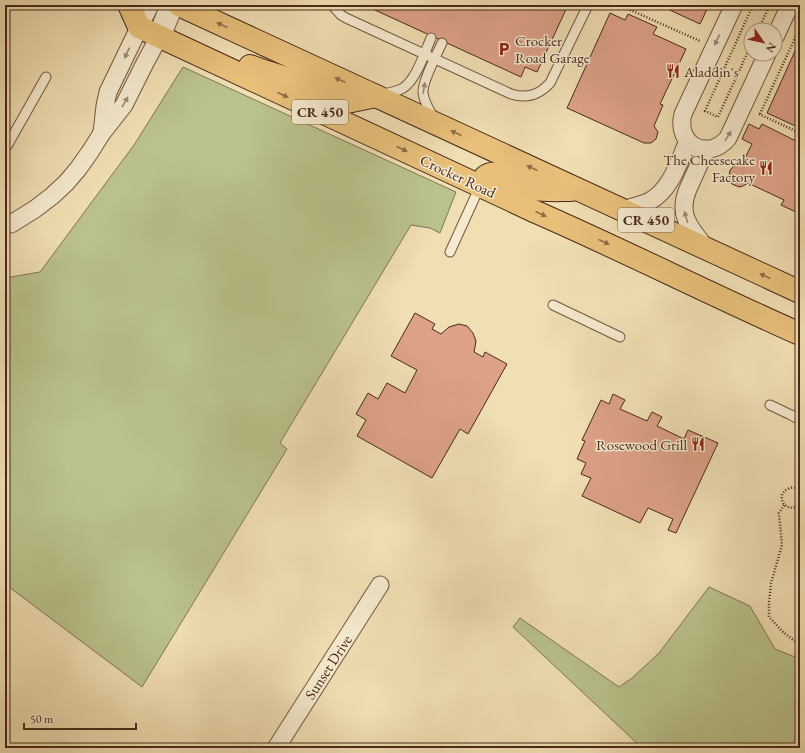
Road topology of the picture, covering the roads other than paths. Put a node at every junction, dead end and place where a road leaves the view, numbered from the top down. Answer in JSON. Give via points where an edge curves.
{"nodes":[{"id":1,"x":129,"y":5,"type":"edge"},
{"id":2,"x":150,"y":5,"type":"edge"},
{"id":3,"x":172,"y":5,"type":"edge"},
{"id":4,"x":179,"y":5,"type":"edge"},
{"id":5,"x":332,"y":5,"type":"edge"},
{"id":6,"x":588,"y":5,"type":"edge"},
{"id":7,"x":734,"y":5,"type":"edge"},
{"id":8,"x":790,"y":5,"type":"edge"},
{"id":9,"x":782,"y":22,"type":"edge"},
{"id":10,"x":138,"y":27,"type":"junction"},
{"id":11,"x":162,"y":31,"type":"junction"},
{"id":12,"x":431,"y":38,"type":"dead end"},
{"id":13,"x":442,"y":43,"type":"dead end"},
{"id":14,"x":424,"y":54,"type":"junction"},
{"id":15,"x":435,"y":59,"type":"junction"},
{"id":16,"x":763,"y":62,"type":"edge"},
{"id":17,"x":46,"y":77,"type":"dead end"},
{"id":18,"x":376,"y":96,"type":"junction"},
{"id":19,"x":436,"y":124,"type":"junction"},
{"id":20,"x":102,"y":133,"type":"junction"},
{"id":21,"x":688,"y":141,"type":"junction"},
{"id":22,"x":5,"y":148,"type":"edge"},
{"id":23,"x":706,"y":149,"type":"junction"},
{"id":24,"x":480,"y":186,"type":"junction"},
{"id":25,"x":581,"y":191,"type":"junction"},
{"id":26,"x":623,"y":210,"type":"junction"},
{"id":27,"x":8,"y":226,"type":"edge"},
{"id":28,"x":707,"y":249,"type":"junction"},
{"id":29,"x":450,"y":252,"type":"dead end"},
{"id":30,"x":800,"y":292,"type":"edge"},
{"id":31,"x":721,"y":298,"type":"junction"},
{"id":32,"x":553,"y":305,"type":"dead end"},
{"id":33,"x":800,"y":317,"type":"edge"},
{"id":34,"x":800,"y":334,"type":"edge"},
{"id":35,"x":620,"y":337,"type":"dead end"},
{"id":36,"x":770,"y":404,"type":"dead end"},
{"id":37,"x":800,"y":420,"type":"edge"},
{"id":38,"x":380,"y":585,"type":"dead end"},
{"id":39,"x":276,"y":748,"type":"edge"}],
"edges":[{"from":1,"to":10,"type":"main road"},
{"from":2,"to":10,"type":"street"},
{"from":3,"to":11,"type":"street"},
{"from":18,"to":4,"type":"main road","number":"CR 450","one_way":true},
{"from":5,"to":14,"type":"lane","via":[[341,16]]},
{"from":6,"to":15,"type":"lane","via":[[550,83],[535,94],[524,97],[512,94]]},
{"from":7,"to":21,"type":"street","one_way":true,"via":[[683,114],[681,125]]},
{"from":8,"to":9,"type":"street"},
{"from":10,"to":11,"type":"main road","name":"Crocker Road","number":"CR 450"},
{"from":10,"to":20,"type":"street","one_way":true,"via":[[108,92]]},
{"from":11,"to":18,"type":"main road","via":[[259,69],[317,88],[347,102]]},
{"from":20,"to":11,"type":"street","one_way":true,"via":[[124,105]]},
{"from":11,"to":24,"type":"main road","name":"Crocker Road","number":"CR 450","one_way":true},
{"from":12,"to":14,"type":"lane"},
{"from":13,"to":15,"type":"lane"},
{"from":14,"to":15,"type":"lane"},
{"from":14,"to":18,"type":"lane","via":[[414,76],[406,85]]},
{"from":19,"to":15,"type":"lane","one_way":true,"via":[[423,93]]},
{"from":23,"to":16,"type":"street","one_way":true,"via":[[715,148],[728,138]]},
{"from":17,"to":22,"type":"lane"},
{"from":18,"to":19,"type":"main road","number":"CR 450"},
{"from":25,"to":19,"type":"main road","number":"CR 450","one_way":true},
{"from":20,"to":27,"type":"street","via":[[66,183],[35,209]]},
{"from":21,"to":23,"type":"street","via":[[693,146]]},
{"from":21,"to":26,"type":"street","via":[[663,191],[650,201]]},
{"from":28,"to":23,"type":"street","one_way":true,"via":[[686,222],[684,211],[686,194]]},
{"from":24,"to":25,"type":"main road","via":[[490,175],[502,174],[537,189]]},
{"from":24,"to":29,"type":"lane"},
{"from":24,"to":31,"type":"main road","name":"Crocker Road","number":"CR 450","one_way":true},
{"from":25,"to":26,"type":"main road","number":"CR 450"},
{"from":26,"to":28,"type":"main road","number":"CR 450"},
{"from":30,"to":28,"type":"main road","number":"CR 450","one_way":true},
{"from":31,"to":33,"type":"main road","via":[[744,294]]},
{"from":31,"to":34,"type":"main road","name":"Crocker Road","number":"CR 450"},
{"from":32,"to":35,"type":"lane"},
{"from":36,"to":37,"type":"lane"},
{"from":38,"to":39,"type":"street","name":"Sunset Drive"}]}
